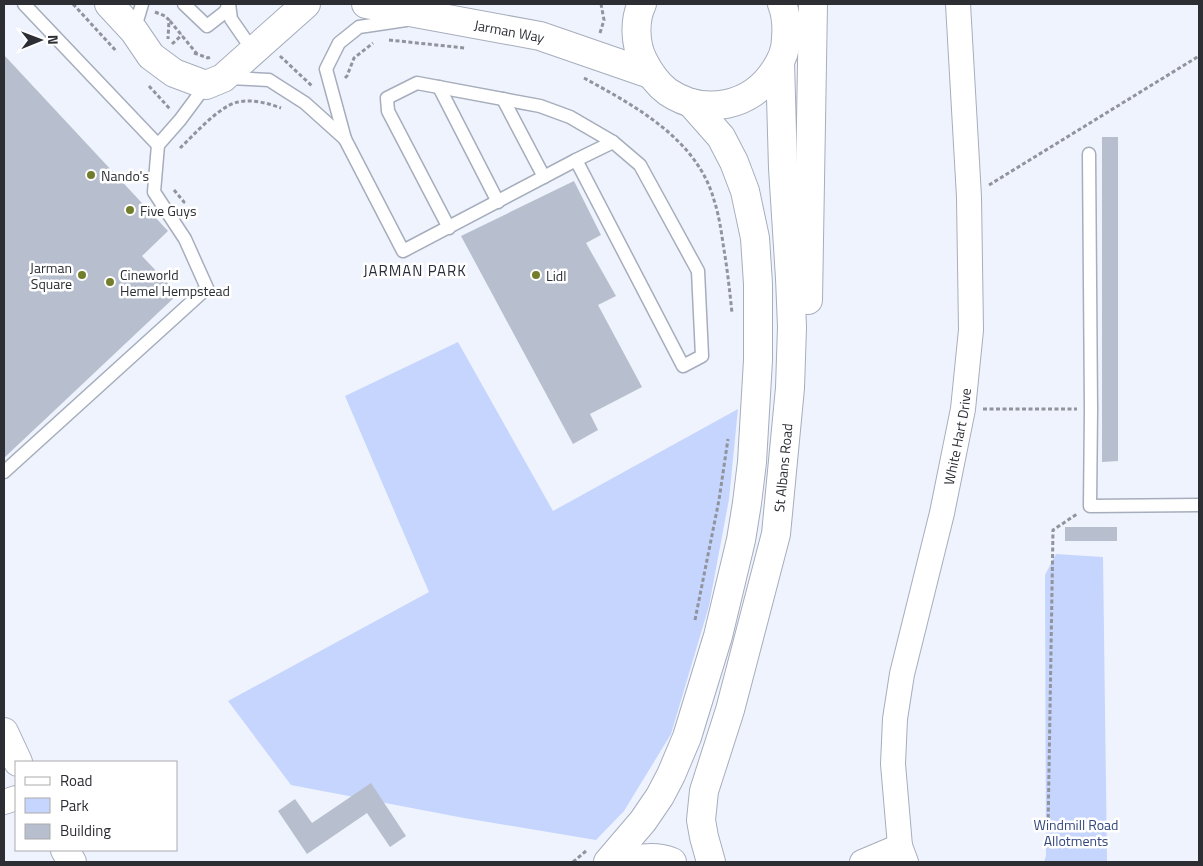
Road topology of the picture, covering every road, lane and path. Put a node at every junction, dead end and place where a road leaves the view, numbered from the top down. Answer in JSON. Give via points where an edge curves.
{"nodes":[{"id":1,"x":24,"y":4,"type":"edge"},
{"id":2,"x":109,"y":4,"type":"edge"},
{"id":3,"x":142,"y":4,"type":"edge"},
{"id":4,"x":184,"y":4,"type":"edge"},
{"id":5,"x":229,"y":4,"type":"edge"},
{"id":6,"x":306,"y":4,"type":"edge"},
{"id":7,"x":366,"y":4,"type":"edge"},
{"id":8,"x":642,"y":4,"type":"edge"},
{"id":9,"x":782,"y":4,"type":"edge"},
{"id":10,"x":813,"y":4,"type":"edge"},
{"id":11,"x":958,"y":4,"type":"edge"},
{"id":12,"x":428,"y":16,"type":"junction"},
{"id":13,"x":170,"y":20,"type":"dead end"},
{"id":14,"x":134,"y":31,"type":"junction"},
{"id":15,"x":388,"y":40,"type":"dead end"},
{"id":16,"x":380,"y":42,"type":"dead end"},
{"id":17,"x":256,"y":48,"type":"junction"},
{"id":18,"x":472,"y":49,"type":"dead end"},
{"id":19,"x":197,"y":54,"type":"dead end"},
{"id":20,"x":1199,"y":56,"type":"edge"},
{"id":21,"x":780,"y":62,"type":"junction"},
{"id":22,"x":650,"y":74,"type":"junction"},
{"id":23,"x":577,"y":75,"type":"dead end"},
{"id":24,"x":215,"y":82,"type":"junction"},
{"id":25,"x":330,"y":85,"type":"junction"},
{"id":26,"x":439,"y":87,"type":"junction"},
{"id":27,"x":503,"y":99,"type":"junction"},
{"id":28,"x":305,"y":103,"type":"junction"},
{"id":29,"x":691,"y":104,"type":"junction"},
{"id":30,"x":344,"y":138,"type":"junction"},
{"id":31,"x":613,"y":142,"type":"junction"},
{"id":32,"x":158,"y":145,"type":"junction"},
{"id":33,"x":176,"y":151,"type":"dead end"},
{"id":34,"x":1089,"y":154,"type":"dead end"},
{"id":35,"x":576,"y":160,"type":"junction"},
{"id":36,"x":544,"y":177,"type":"junction"},
{"id":37,"x":170,"y":185,"type":"dead end"},
{"id":38,"x":969,"y":197,"type":"junction"},
{"id":39,"x":498,"y":202,"type":"junction"},
{"id":40,"x":169,"y":216,"type":"junction"},
{"id":41,"x":449,"y":228,"type":"junction"},
{"id":42,"x":733,"y":316,"type":"dead end"},
{"id":43,"x":963,"y":409,"type":"junction"},
{"id":44,"x":1090,"y":409,"type":"junction"},
{"id":45,"x":728,"y":436,"type":"dead end"},
{"id":46,"x":4,"y":472,"type":"edge"},
{"id":47,"x":1199,"y":505,"type":"edge"},
{"id":48,"x":1090,"y":506,"type":"junction"},
{"id":49,"x":776,"y":534,"type":"junction"},
{"id":50,"x":694,"y":628,"type":"dead end"},
{"id":51,"x":4,"y":732,"type":"edge"},
{"id":52,"x":18,"y":761,"type":"edge"},
{"id":53,"x":1048,"y":831,"type":"dead end"},
{"id":54,"x":66,"y":851,"type":"edge"},
{"id":55,"x":903,"y":854,"type":"edge"},
{"id":56,"x":598,"y":855,"type":"edge"},
{"id":57,"x":72,"y":862,"type":"edge"},
{"id":58,"x":574,"y":862,"type":"edge"},
{"id":59,"x":620,"y":862,"type":"edge"},
{"id":60,"x":672,"y":862,"type":"edge"},
{"id":61,"x":711,"y":862,"type":"edge"},
{"id":62,"x":862,"y":862,"type":"edge"}],
"edges":[{"from":1,"to":32,"type":"lane"},
{"from":2,"to":14,"type":"main road"},
{"from":3,"to":14,"type":"lane"},
{"from":4,"to":5,"type":"lane","via":[[207,26],[225,12]]},
{"from":5,"to":17,"type":"lane","via":[[231,19],[249,45]]},
{"from":6,"to":17,"type":"main road"},
{"from":7,"to":12,"type":"main road","name":"Jarman Way"},
{"from":8,"to":22,"type":"main road","via":[[636,31],[640,54]]},
{"from":9,"to":21,"type":"main road","via":[[787,27],[786,45]]},
{"from":10,"to":49,"type":"main road","via":[[806,347],[801,396]]},
{"from":11,"to":38,"type":"street","name":"White Hart Drive"},
{"from":12,"to":22,"type":"main road","name":"Jarman Way","via":[[540,36]]},
{"from":12,"to":25,"type":"lane","via":[[359,27],[339,43],[330,60],[326,69]]},
{"from":13,"to":19,"type":"path"},
{"from":14,"to":24,"type":"main road","via":[[151,56],[174,73]]},
{"from":15,"to":18,"type":"path"},
{"from":16,"to":25,"type":"path","via":[[372,43],[354,58],[347,76]]},
{"from":17,"to":24,"type":"main road"},
{"from":17,"to":25,"type":"path","via":[[277,53],[316,90]]},
{"from":20,"to":38,"type":"path"},
{"from":21,"to":29,"type":"main road","via":[[769,80],[753,94],[733,103]]},
{"from":21,"to":49,"type":"main road","name":"St Albans Road","via":[[792,327],[790,388]]},
{"from":22,"to":29,"type":"main road","via":[[668,92]]},
{"from":23,"to":42,"type":"path","via":[[649,116],[693,158],[714,199]]},
{"from":24,"to":28,"type":"lane","via":[[269,80]]},
{"from":24,"to":32,"type":"lane"},
{"from":25,"to":30,"type":"lane"},
{"from":26,"to":27,"type":"lane"},
{"from":26,"to":39,"type":"lane"},
{"from":26,"to":41,"type":"lane","via":[[417,83],[387,98],[388,112]]},
{"from":27,"to":31,"type":"lane","via":[[540,106],[570,117]]},
{"from":27,"to":36,"type":"lane"},
{"from":28,"to":30,"type":"lane"},
{"from":28,"to":33,"type":"path","via":[[291,112],[265,103],[238,102],[226,107]]},
{"from":29,"to":56,"type":"main road","via":[[720,137],[734,162],[745,191],[755,238],[758,360],[748,504],[718,636],[687,737],[660,796],[643,821]]},
{"from":30,"to":41,"type":"lane","via":[[403,251]]},
{"from":31,"to":35,"type":"lane"},
{"from":31,"to":35,"type":"lane","via":[[640,165],[698,271],[702,356],[684,366]]},
{"from":32,"to":40,"type":"lane","via":[[154,192]]},
{"from":34,"to":44,"type":"lane"},
{"from":35,"to":36,"type":"lane"},
{"from":36,"to":39,"type":"lane"},
{"from":37,"to":40,"type":"path","via":[[184,202]]},
{"from":38,"to":43,"type":"street","name":"White Hart Drive","via":[[971,330]]},
{"from":39,"to":41,"type":"lane"},
{"from":40,"to":46,"type":"lane","via":[[185,238],[208,288]]},
{"from":43,"to":44,"type":"path"},
{"from":43,"to":55,"type":"street","name":"White Hart Drive","via":[[942,513],[902,674],[895,719],[893,764]]},
{"from":44,"to":48,"type":"lane"},
{"from":45,"to":50,"type":"path"},
{"from":47,"to":48,"type":"lane"},
{"from":48,"to":53,"type":"path","via":[[1053,530]]},
{"from":49,"to":61,"type":"main road","name":"St Albans Road","via":[[730,710],[704,791],[702,820]]},
{"from":51,"to":52,"type":"main road"},
{"from":54,"to":57,"type":"main road"},
{"from":55,"to":62,"type":"street"},
{"from":56,"to":58,"type":"path"},
{"from":59,"to":60,"type":"main road","via":[[644,858]]}]}
